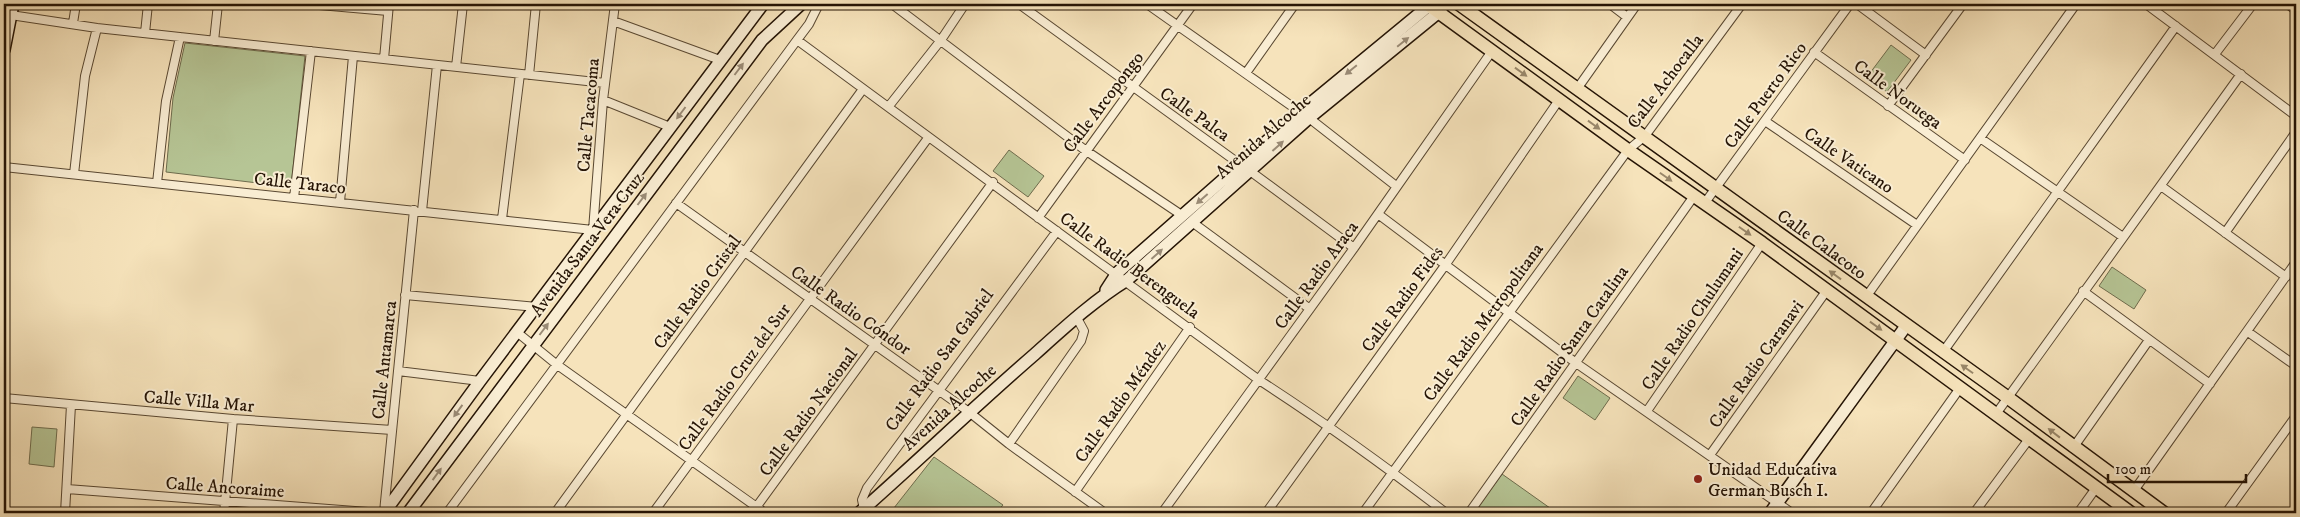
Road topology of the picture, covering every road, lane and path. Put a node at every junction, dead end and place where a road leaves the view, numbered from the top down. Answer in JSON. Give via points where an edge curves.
{"nodes":[{"id":1,"x":13,"y":4,"type":"edge"},
{"id":2,"x":76,"y":4,"type":"edge"},
{"id":3,"x":148,"y":4,"type":"edge"},
{"id":4,"x":218,"y":4,"type":"edge"},
{"id":5,"x":308,"y":4,"type":"edge"},
{"id":6,"x":463,"y":4,"type":"edge"},
{"id":7,"x":536,"y":4,"type":"edge"},
{"id":8,"x":615,"y":4,"type":"edge"},
{"id":9,"x":763,"y":4,"type":"edge"},
{"id":10,"x":801,"y":4,"type":"edge"},
{"id":11,"x":819,"y":4,"type":"edge"},
{"id":12,"x":892,"y":4,"type":"edge"},
{"id":13,"x":965,"y":4,"type":"edge"},
{"id":14,"x":1019,"y":4,"type":"edge"},
{"id":15,"x":1147,"y":4,"type":"edge"},
{"id":16,"x":1193,"y":4,"type":"edge"},
{"id":17,"x":1296,"y":4,"type":"edge"},
{"id":18,"x":1459,"y":4,"type":"edge"},
{"id":19,"x":1610,"y":4,"type":"edge"},
{"id":20,"x":1637,"y":4,"type":"edge"},
{"id":21,"x":1742,"y":4,"type":"edge"},
{"id":22,"x":1850,"y":4,"type":"edge"},
{"id":23,"x":1857,"y":4,"type":"edge"},
{"id":24,"x":1964,"y":4,"type":"edge"},
{"id":25,"x":2076,"y":4,"type":"edge"},
{"id":26,"x":2252,"y":4,"type":"edge"},
{"id":27,"x":2287,"y":4,"type":"edge"},
{"id":28,"x":2149,"y":5,"type":"edge"},
{"id":29,"x":1434,"y":6,"type":"edge"},
{"id":30,"x":388,"y":8,"type":"edge"},
{"id":31,"x":2296,"y":10,"type":"edge"},
{"id":32,"x":8,"y":15,"type":"edge"},
{"id":33,"x":1627,"y":17,"type":"junction"},
{"id":34,"x":613,"y":21,"type":"junction"},
{"id":35,"x":73,"y":24,"type":"junction"},
{"id":36,"x":1177,"y":26,"type":"junction"},
{"id":37,"x":2176,"y":26,"type":"junction"},
{"id":38,"x":97,"y":28,"type":"junction"},
{"id":39,"x":145,"y":33,"type":"junction"},
{"id":40,"x":180,"y":37,"type":"junction"},
{"id":41,"x":797,"y":40,"type":"junction"},
{"id":42,"x":941,"y":40,"type":"junction"},
{"id":43,"x":214,"y":41,"type":"junction"},
{"id":44,"x":4,"y":50,"type":"edge"},
{"id":45,"x":311,"y":51,"type":"junction"},
{"id":46,"x":1492,"y":51,"type":"junction"},
{"id":47,"x":1814,"y":52,"type":"junction"},
{"id":48,"x":2215,"y":54,"type":"junction"},
{"id":49,"x":1926,"y":55,"type":"junction"},
{"id":50,"x":353,"y":56,"type":"junction"},
{"id":51,"x":384,"y":59,"type":"junction"},
{"id":52,"x":720,"y":60,"type":"junction"},
{"id":53,"x":437,"y":65,"type":"junction"},
{"id":54,"x":456,"y":67,"type":"junction"},
{"id":55,"x":1246,"y":73,"type":"junction"},
{"id":56,"x":520,"y":74,"type":"junction"},
{"id":57,"x":2242,"y":74,"type":"junction"},
{"id":58,"x":529,"y":75,"type":"junction"},
{"id":59,"x":605,"y":83,"type":"junction"},
{"id":60,"x":1132,"y":88,"type":"junction"},
{"id":61,"x":863,"y":89,"type":"junction"},
{"id":62,"x":1577,"y":89,"type":"junction"},
{"id":63,"x":603,"y":100,"type":"junction"},
{"id":64,"x":1559,"y":100,"type":"junction"},
{"id":65,"x":888,"y":106,"type":"junction"},
{"id":66,"x":1888,"y":106,"type":"junction"},
{"id":67,"x":1305,"y":115,"type":"junction"},
{"id":68,"x":2296,"y":116,"type":"edge"},
{"id":69,"x":1764,"y":120,"type":"junction"},
{"id":70,"x":670,"y":127,"type":"junction"},
{"id":71,"x":2296,"y":132,"type":"edge"},
{"id":72,"x":1645,"y":136,"type":"junction"},
{"id":73,"x":928,"y":138,"type":"junction"},
{"id":74,"x":1980,"y":138,"type":"junction"},
{"id":75,"x":1085,"y":150,"type":"junction"},
{"id":76,"x":1628,"y":150,"type":"junction"},
{"id":77,"x":1965,"y":160,"type":"junction"},
{"id":78,"x":4,"y":167,"type":"edge"},
{"id":79,"x":1245,"y":168,"type":"junction"},
{"id":80,"x":74,"y":174,"type":"junction"},
{"id":81,"x":993,"y":182,"type":"junction"},
{"id":82,"x":157,"y":183,"type":"junction"},
{"id":83,"x":1396,"y":186,"type":"junction"},
{"id":84,"x":2161,"y":186,"type":"junction"},
{"id":85,"x":1715,"y":188,"type":"junction"},
{"id":86,"x":2059,"y":193,"type":"junction"},
{"id":87,"x":1694,"y":196,"type":"junction"},
{"id":88,"x":294,"y":198,"type":"junction"},
{"id":89,"x":340,"y":202,"type":"junction"},
{"id":90,"x":676,"y":202,"type":"junction"},
{"id":91,"x":1704,"y":204,"type":"junction"},
{"id":92,"x":414,"y":210,"type":"junction"},
{"id":93,"x":422,"y":211,"type":"junction"},
{"id":94,"x":1378,"y":214,"type":"junction"},
{"id":95,"x":1038,"y":218,"type":"junction"},
{"id":96,"x":1187,"y":219,"type":"junction"},
{"id":97,"x":502,"y":220,"type":"junction"},
{"id":98,"x":1917,"y":225,"type":"junction"},
{"id":99,"x":593,"y":230,"type":"junction"},
{"id":100,"x":1057,"y":231,"type":"junction"},
{"id":101,"x":2225,"y":233,"type":"junction"},
{"id":102,"x":2123,"y":237,"type":"junction"},
{"id":103,"x":1762,"y":243,"type":"junction"},
{"id":104,"x":1354,"y":248,"type":"junction"},
{"id":105,"x":744,"y":252,"type":"junction"},
{"id":106,"x":2296,"y":262,"type":"edge"},
{"id":107,"x":1446,"y":264,"type":"junction"},
{"id":108,"x":1122,"y":277,"type":"junction"},
{"id":109,"x":2286,"y":277,"type":"junction"},
{"id":110,"x":1827,"y":290,"type":"junction"},
{"id":111,"x":2083,"y":291,"type":"junction"},
{"id":112,"x":405,"y":295,"type":"junction"},
{"id":113,"x":1866,"y":297,"type":"junction"},
{"id":114,"x":809,"y":299,"type":"junction"},
{"id":115,"x":537,"y":308,"type":"junction"},
{"id":116,"x":1310,"y":309,"type":"junction"},
{"id":117,"x":1508,"y":312,"type":"junction"},
{"id":118,"x":1077,"y":318,"type":"junction"},
{"id":119,"x":1906,"y":326,"type":"junction"},
{"id":120,"x":1190,"y":327,"type":"junction"},
{"id":121,"x":2248,"y":332,"type":"junction"},
{"id":122,"x":518,"y":333,"type":"junction"},
{"id":123,"x":1895,"y":340,"type":"junction"},
{"id":124,"x":2149,"y":340,"type":"junction"},
{"id":125,"x":532,"y":345,"type":"junction"},
{"id":126,"x":875,"y":345,"type":"junction"},
{"id":127,"x":1943,"y":352,"type":"junction"},
{"id":128,"x":1576,"y":363,"type":"junction"},
{"id":129,"x":556,"y":364,"type":"junction"},
{"id":130,"x":2296,"y":366,"type":"edge"},
{"id":131,"x":398,"y":371,"type":"junction"},
{"id":132,"x":1260,"y":380,"type":"junction"},
{"id":133,"x":480,"y":381,"type":"junction"},
{"id":134,"x":2210,"y":384,"type":"junction"},
{"id":135,"x":1960,"y":388,"type":"junction"},
{"id":136,"x":938,"y":390,"type":"junction"},
{"id":137,"x":2007,"y":397,"type":"junction"},
{"id":138,"x":4,"y":398,"type":"edge"},
{"id":139,"x":71,"y":404,"type":"junction"},
{"id":140,"x":1647,"y":411,"type":"junction"},
{"id":141,"x":969,"y":412,"type":"junction"},
{"id":142,"x":627,"y":413,"type":"junction"},
{"id":143,"x":1996,"y":414,"type":"junction"},
{"id":144,"x":2296,"y":416,"type":"edge"},
{"id":145,"x":233,"y":419,"type":"junction"},
{"id":146,"x":1329,"y":425,"type":"junction"},
{"id":147,"x":392,"y":430,"type":"junction"},
{"id":148,"x":2029,"y":439,"type":"junction"},
{"id":149,"x":1009,"y":444,"type":"junction"},
{"id":150,"x":2073,"y":448,"type":"junction"},
{"id":151,"x":1710,"y":455,"type":"junction"},
{"id":152,"x":691,"y":461,"type":"junction"},
{"id":153,"x":1393,"y":472,"type":"junction"},
{"id":154,"x":2096,"y":488,"type":"junction"},
{"id":155,"x":68,"y":489,"type":"junction"},
{"id":156,"x":1075,"y":492,"type":"junction"},
{"id":157,"x":2133,"y":492,"type":"junction"},
{"id":158,"x":225,"y":502,"type":"junction"},
{"id":159,"x":1778,"y":502,"type":"junction"},
{"id":160,"x":754,"y":510,"type":"edge"},
{"id":161,"x":862,"y":511,"type":"edge"},
{"id":162,"x":65,"y":513,"type":"edge"},
{"id":163,"x":224,"y":513,"type":"edge"},
{"id":164,"x":383,"y":513,"type":"edge"},
{"id":165,"x":408,"y":513,"type":"edge"},
{"id":166,"x":446,"y":513,"type":"edge"},
{"id":167,"x":555,"y":513,"type":"edge"},
{"id":168,"x":653,"y":513,"type":"edge"},
{"id":169,"x":765,"y":513,"type":"edge"},
{"id":170,"x":1105,"y":513,"type":"edge"},
{"id":171,"x":1162,"y":513,"type":"edge"},
{"id":172,"x":1266,"y":513,"type":"edge"},
{"id":173,"x":1363,"y":513,"type":"edge"},
{"id":174,"x":1446,"y":513,"type":"edge"},
{"id":175,"x":1469,"y":513,"type":"edge"},
{"id":176,"x":1770,"y":513,"type":"edge"},
{"id":177,"x":1792,"y":513,"type":"edge"},
{"id":178,"x":1871,"y":513,"type":"edge"},
{"id":179,"x":1974,"y":513,"type":"edge"},
{"id":180,"x":2078,"y":513,"type":"edge"},
{"id":181,"x":2131,"y":513,"type":"edge"},
{"id":182,"x":2164,"y":513,"type":"edge"},
{"id":183,"x":2226,"y":513,"type":"edge"}],
"edges":[{"from":1,"to":32,"type":"street"},
{"from":2,"to":35,"type":"street"},
{"from":3,"to":39,"type":"street"},
{"from":4,"to":43,"type":"street"},
{"from":5,"to":30,"type":"street"},
{"from":6,"to":54,"type":"street"},
{"from":7,"to":58,"type":"street"},
{"from":8,"to":34,"type":"street","name":"Calle Tacacoma"},
{"from":9,"to":52,"type":"street","name":"Avenida Santa Vera Cruz"},
{"from":125,"to":10,"type":"street","name":"Avenida Santa Vera Cruz","one_way":true,"via":[[762,40]]},
{"from":11,"to":41,"type":"street"},
{"from":12,"to":42,"type":"street"},
{"from":13,"to":42,"type":"street"},
{"from":14,"to":60,"type":"street","name":"Calle Palca"},
{"from":15,"to":36,"type":"street"},
{"from":16,"to":36,"type":"street","name":"Calle Arcopongo"},
{"from":17,"to":55,"type":"street"},
{"from":18,"to":62,"type":"main road","name":"Calle Calacoto"},
{"from":19,"to":33,"type":"street"},
{"from":20,"to":33,"type":"street"},
{"from":21,"to":72,"type":"street","name":"Calle Achocalla"},
{"from":22,"to":47,"type":"street","name":"Calle Puerto Rico"},
{"from":23,"to":49,"type":"street"},
{"from":24,"to":49,"type":"street"},
{"from":25,"to":74,"type":"street"},
{"from":26,"to":48,"type":"street"},
{"from":27,"to":31,"type":"street"},
{"from":28,"to":37,"type":"street"},
{"from":29,"to":46,"type":"main road","name":"Calle Calacoto"},
{"from":29,"to":67,"type":"street","name":"Avenida Alcoche"},
{"from":30,"to":51,"type":"street"},
{"from":32,"to":35,"type":"street"},
{"from":32,"to":44,"type":"street"},
{"from":33,"to":62,"type":"street"},
{"from":34,"to":52,"type":"street"},
{"from":34,"to":59,"type":"street","name":"Calle Tacacoma"},
{"from":35,"to":38,"type":"street"},
{"from":36,"to":55,"type":"street"},
{"from":36,"to":60,"type":"street","name":"Calle Arcopongo"},
{"from":37,"to":48,"type":"street"},
{"from":37,"to":86,"type":"street"},
{"from":38,"to":39,"type":"street"},
{"from":38,"to":80,"type":"street","via":[[85,76]]},
{"from":39,"to":40,"type":"street"},
{"from":40,"to":43,"type":"street"},
{"from":40,"to":82,"type":"street","via":[[166,100]]},
{"from":41,"to":61,"type":"street","name":"Calle Radio Berenguela"},
{"from":41,"to":90,"type":"street"},
{"from":42,"to":65,"type":"street"},
{"from":42,"to":75,"type":"street"},
{"from":43,"to":45,"type":"street"},
{"from":45,"to":50,"type":"street"},
{"from":45,"to":88,"type":"street"},
{"from":46,"to":64,"type":"main road","name":"Calle Calacoto","one_way":true},
{"from":46,"to":83,"type":"street","name":"Calle Radio Araca"},
{"from":47,"to":66,"type":"street","name":"Calle Noruega"},
{"from":47,"to":69,"type":"street","name":"Calle Puerto Rico"},
{"from":48,"to":57,"type":"street"},
{"from":49,"to":66,"type":"street"},
{"from":50,"to":51,"type":"street"},
{"from":50,"to":89,"type":"street"},
{"from":51,"to":53,"type":"street"},
{"from":52,"to":70,"type":"street","name":"Avenida Santa Vera Cruz","one_way":true},
{"from":53,"to":54,"type":"street"},
{"from":53,"to":93,"type":"street"},
{"from":54,"to":56,"type":"street"},
{"from":55,"to":67,"type":"street"},
{"from":56,"to":58,"type":"street"},
{"from":56,"to":97,"type":"street"},
{"from":57,"to":68,"type":"street"},
{"from":57,"to":84,"type":"street"},
{"from":58,"to":59,"type":"street"},
{"from":59,"to":63,"type":"street","name":"Calle Tacacoma"},
{"from":60,"to":75,"type":"street","name":"Calle Arcopongo"},
{"from":60,"to":79,"type":"street","name":"Calle Palca"},
{"from":61,"to":65,"type":"street","name":"Calle Radio Berenguela"},
{"from":61,"to":105,"type":"street","name":"Calle Radio Cristal"},
{"from":62,"to":72,"type":"main road","name":"Calle Calacoto"},
{"from":63,"to":70,"type":"street"},
{"from":63,"to":99,"type":"street","name":"Calle Tacacoma"},
{"from":64,"to":76,"type":"main road","name":"Calle Calacoto","one_way":true},
{"from":64,"to":107,"type":"street","name":"Calle Radio Fides"},
{"from":65,"to":73,"type":"street","name":"Calle Radio Berenguela"},
{"from":66,"to":77,"type":"street","name":"Calle Noruega"},
{"from":67,"to":79,"type":"street","name":"Avenida Alcoche"},
{"from":67,"to":83,"type":"street"},
{"from":69,"to":85,"type":"street","name":"Calle Puerto Rico"},
{"from":69,"to":98,"type":"street","name":"Calle Vaticano"},
{"from":70,"to":99,"type":"street","name":"Avenida Santa Vera Cruz"},
{"from":71,"to":101,"type":"street"},
{"from":72,"to":76,"type":"street","name":"Calle Achocalla"},
{"from":72,"to":85,"type":"main road","name":"Calle Calacoto"},
{"from":73,"to":81,"type":"street","name":"Calle Radio Berenguela"},
{"from":73,"to":114,"type":"street","name":"Calle Radio Cruz del Sur"},
{"from":74,"to":77,"type":"street"},
{"from":74,"to":86,"type":"street"},
{"from":75,"to":95,"type":"street","name":"Calle Arcopongo"},
{"from":75,"to":96,"type":"street"},
{"from":76,"to":87,"type":"main road","name":"Calle Calacoto","one_way":true},
{"from":76,"to":117,"type":"street","name":"Calle Radio Metropolitana"},
{"from":77,"to":98,"type":"street"},
{"from":78,"to":80,"type":"street","name":"Calle Taraco"},
{"from":79,"to":96,"type":"street","name":"Avenida Alcoche"},
{"from":79,"to":104,"type":"street","name":"Calle Palca"},
{"from":80,"to":82,"type":"street","name":"Calle Taraco"},
{"from":81,"to":95,"type":"street","name":"Calle Radio Berenguela"},
{"from":81,"to":126,"type":"street","name":"Calle Radio Nacional"},
{"from":82,"to":88,"type":"street","name":"Calle Taraco"},
{"from":83,"to":94,"type":"street","name":"Calle Radio Araca"},
{"from":84,"to":101,"type":"street"},
{"from":84,"to":102,"type":"street"},
{"from":85,"to":91,"type":"street","name":"Calle Puerto Rico"},
{"from":113,"to":85,"type":"main road","name":"Calle Calacoto","one_way":true},
{"from":86,"to":102,"type":"street"},
{"from":86,"to":127,"type":"street"},
{"from":87,"to":91,"type":"main road","name":"Calle Calacoto"},
{"from":87,"to":128,"type":"street","name":"Calle Radio Santa Catalina"},
{"from":88,"to":89,"type":"street","name":"Calle Taraco"},
{"from":89,"to":92,"type":"street","name":"Calle Taraco"},
{"from":90,"to":105,"type":"street","name":"Calle Radio Cóndor"},
{"from":90,"to":129,"type":"street"},
{"from":91,"to":103,"type":"main road","name":"Calle Calacoto","one_way":true},
{"from":92,"to":93,"type":"street","name":"Calle Taraco"},
{"from":92,"to":112,"type":"street","name":"Calle Antamarca"},
{"from":93,"to":97,"type":"street","name":"Calle Taraco"},
{"from":94,"to":104,"type":"street","name":"Calle Radio Araca"},
{"from":94,"to":107,"type":"street"},
{"from":95,"to":100,"type":"street","name":"Calle Radio Berenguela"},
{"from":96,"to":108,"type":"street","name":"Avenida Alcoche"},
{"from":96,"to":116,"type":"street"},
{"from":97,"to":99,"type":"street","name":"Calle Taraco"},
{"from":98,"to":113,"type":"street"},
{"from":99,"to":115,"type":"street","name":"Avenida Santa Vera Cruz"},
{"from":100,"to":108,"type":"street","name":"Calle Radio Berenguela"},
{"from":100,"to":136,"type":"street","name":"Calle Radio San Gabriel"},
{"from":101,"to":109,"type":"street"},
{"from":102,"to":111,"type":"street"},
{"from":103,"to":110,"type":"main road","name":"Calle Calacoto"},
{"from":103,"to":140,"type":"street","name":"Calle Radio Chulumani"},
{"from":104,"to":116,"type":"street","name":"Calle Radio Araca"},
{"from":105,"to":114,"type":"street","name":"Calle Radio Cóndor"},
{"from":105,"to":142,"type":"street","name":"Calle Radio Cristal"},
{"from":106,"to":109,"type":"street"},
{"from":107,"to":117,"type":"street"},
{"from":107,"to":146,"type":"street","name":"Calle Radio Fides"},
{"from":108,"to":118,"type":"street","name":"Avenida Alcoche"},
{"from":108,"to":120,"type":"street","name":"Calle Radio Berenguela"},
{"from":109,"to":121,"type":"street"},
{"from":110,"to":123,"type":"main road","name":"Calle Calacoto","one_way":true},
{"from":110,"to":151,"type":"street","name":"Calle Radio Caranavi"},
{"from":111,"to":124,"type":"street"},
{"from":111,"to":137,"type":"street"},
{"from":112,"to":115,"type":"street"},
{"from":112,"to":131,"type":"street","name":"Calle Antamarca"},
{"from":113,"to":119,"type":"main road","name":"Calle Calacoto"},
{"from":114,"to":126,"type":"street","name":"Calle Radio Cóndor"},
{"from":114,"to":152,"type":"street","name":"Calle Radio Cruz del Sur"},
{"from":115,"to":122,"type":"street","name":"Avenida Santa Vera Cruz"},
{"from":116,"to":132,"type":"street","name":"Calle Radio Araca"},
{"from":117,"to":128,"type":"street"},
{"from":117,"to":153,"type":"street","name":"Calle Radio Metropolitana"},
{"from":118,"to":141,"type":"street","name":"Avenida Alcoche"},
{"from":118,"to":149,"type":"street","via":[[1084,330],[1081,341]]},
{"from":119,"to":123,"type":"street"},
{"from":119,"to":127,"type":"main road","name":"Calle Calacoto"},
{"from":120,"to":132,"type":"street","name":"Calle Radio Berenguela"},
{"from":120,"to":156,"type":"street","name":"Calle Radio Méndez"},
{"from":121,"to":130,"type":"street"},
{"from":121,"to":134,"type":"street"},
{"from":122,"to":125,"type":"street"},
{"from":122,"to":133,"type":"street","name":"Avenida Santa Vera Cruz"},
{"from":123,"to":135,"type":"main road","name":"Calle Calacoto"},
{"from":123,"to":159,"type":"street"},
{"from":124,"to":134,"type":"street"},
{"from":124,"to":150,"type":"street"},
{"from":125,"to":129,"type":"street"},
{"from":165,"to":125,"type":"street","name":"Avenida Santa Vera Cruz","one_way":true},
{"from":126,"to":136,"type":"street","name":"Calle Radio Cóndor"},
{"from":126,"to":160,"type":"street","name":"Calle Radio Nacional"},
{"from":137,"to":127,"type":"main road","name":"Calle Calacoto","one_way":true},
{"from":128,"to":140,"type":"street"},
{"from":128,"to":175,"type":"street","name":"Calle Radio Santa Catalina"},
{"from":129,"to":142,"type":"street"},
{"from":129,"to":166,"type":"street"},
{"from":131,"to":133,"type":"street"},
{"from":131,"to":147,"type":"street","name":"Calle Antamarca"},
{"from":132,"to":146,"type":"street","name":"Calle Radio Berenguela"},
{"from":132,"to":171,"type":"street","name":"Calle Radio Araca"},
{"from":133,"to":164,"type":"street","name":"Avenida Santa Vera Cruz","one_way":true},
{"from":134,"to":157,"type":"street"},
{"from":135,"to":143,"type":"main road","name":"Calle Calacoto"},
{"from":135,"to":178,"type":"street"},
{"from":136,"to":141,"type":"street","name":"Calle Radio Cóndor"},
{"from":136,"to":161,"type":"street","name":"Calle Radio San Gabriel","via":[[867,488]]},
{"from":137,"to":143,"type":"street"},
{"from":150,"to":137,"type":"main road","name":"Calle Calacoto","one_way":true},
{"from":138,"to":139,"type":"street","name":"Calle Villa Mar"},
{"from":139,"to":145,"type":"street","name":"Calle Villa Mar"},
{"from":139,"to":155,"type":"street"},
{"from":140,"to":151,"type":"street"},
{"from":141,"to":149,"type":"street","name":"Calle Radio Cóndor"},
{"from":141,"to":161,"type":"street","name":"Avenida Alcoche"},
{"from":142,"to":152,"type":"street"},
{"from":142,"to":167,"type":"street","name":"Calle Radio Cristal"},
{"from":143,"to":148,"type":"main road","name":"Calle Calacoto"},
{"from":144,"to":183,"type":"street"},
{"from":145,"to":147,"type":"street","name":"Calle Villa Mar"},
{"from":145,"to":158,"type":"street"},
{"from":146,"to":153,"type":"street","name":"Calle Radio Berenguela"},
{"from":146,"to":172,"type":"street","name":"Calle Radio Fides"},
{"from":147,"to":164,"type":"street","name":"Calle Antamarca"},
{"from":148,"to":154,"type":"main road","name":"Calle Calacoto"},
{"from":148,"to":179,"type":"street"},
{"from":149,"to":156,"type":"street","name":"Calle Radio Cóndor"},
{"from":150,"to":157,"type":"main road","name":"Calle Calacoto"},
{"from":151,"to":159,"type":"street"},
{"from":152,"to":160,"type":"street"},
{"from":152,"to":168,"type":"street","name":"Calle Radio Cruz del Sur"},
{"from":153,"to":173,"type":"street","name":"Calle Radio Metropolitana"},
{"from":153,"to":174,"type":"street","name":"Calle Radio Berenguela"},
{"from":154,"to":180,"type":"street"},
{"from":154,"to":181,"type":"main road","name":"Calle Calacoto"},
{"from":155,"to":158,"type":"street","name":"Calle Ancoraime"},
{"from":155,"to":162,"type":"street"},
{"from":156,"to":170,"type":"street","name":"Calle Radio Cóndor"},
{"from":157,"to":182,"type":"main road","name":"Calle Calacoto"},
{"from":158,"to":163,"type":"street"},
{"from":158,"to":164,"type":"street","name":"Calle Ancoraime"},
{"from":159,"to":176,"type":"street"},
{"from":159,"to":177,"type":"street"},
{"from":160,"to":169,"type":"street"}]}
